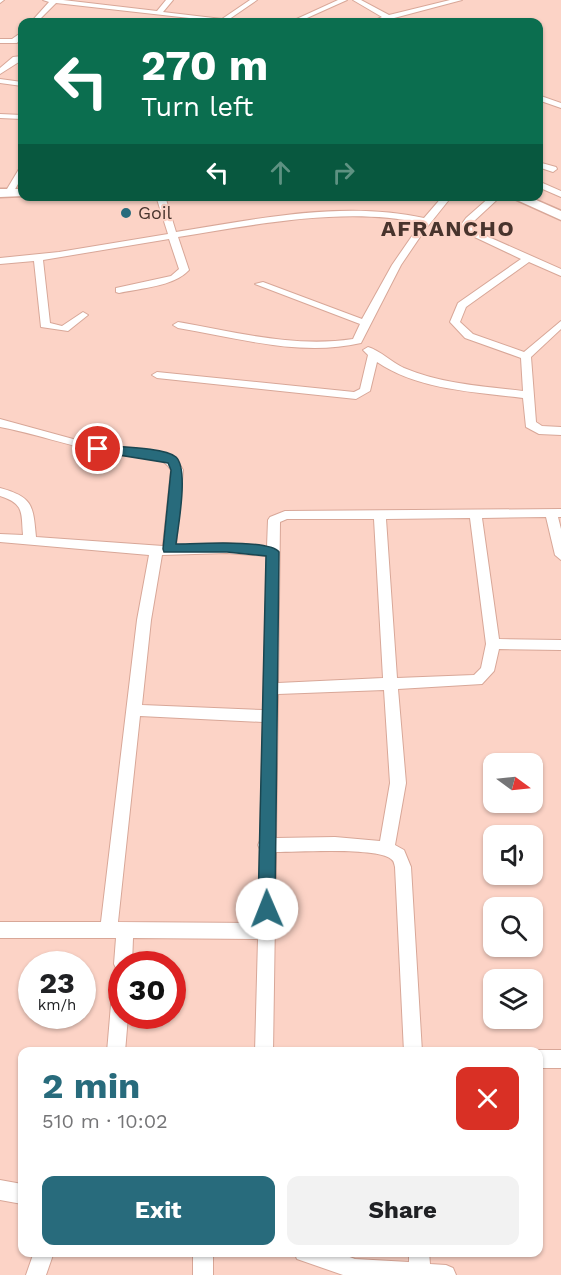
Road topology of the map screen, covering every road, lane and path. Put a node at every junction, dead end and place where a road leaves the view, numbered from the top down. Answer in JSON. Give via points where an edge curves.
{"nodes":[{"id":1,"x":170,"y":0,"type":"edge"},
{"id":2,"x":244,"y":0,"type":"edge"},
{"id":3,"x":344,"y":0,"type":"edge"},
{"id":4,"x":356,"y":0,"type":"edge"},
{"id":5,"x":459,"y":0,"type":"edge"},
{"id":6,"x":56,"y":1,"type":"edge"},
{"id":7,"x":253,"y":1,"type":"edge"},
{"id":8,"x":158,"y":14,"type":"junction"},
{"id":9,"x":171,"y":15,"type":"junction"},
{"id":10,"x":388,"y":17,"type":"joint"},
{"id":11,"x":38,"y":18,"type":"edge"},
{"id":12,"x":168,"y":18,"type":"edge"},
{"id":13,"x":193,"y":18,"type":"edge"},
{"id":14,"x":229,"y":18,"type":"edge"},
{"id":15,"x":302,"y":18,"type":"edge"},
{"id":16,"x":18,"y":38,"type":"edge"},
{"id":17,"x":0,"y":41,"type":"edge"},
{"id":18,"x":0,"y":60,"type":"edge"},
{"id":19,"x":18,"y":60,"type":"edge"},
{"id":20,"x":12,"y":62,"type":"junction"},
{"id":21,"x":0,"y":72,"type":"edge"},
{"id":22,"x":0,"y":81,"type":"edge"},
{"id":23,"x":18,"y":83,"type":"edge"},
{"id":24,"x":543,"y":99,"type":"edge"},
{"id":25,"x":561,"y":106,"type":"edge"},
{"id":26,"x":0,"y":116,"type":"edge"},
{"id":27,"x":18,"y":117,"type":"edge"},
{"id":28,"x":543,"y":166,"type":"edge"},
{"id":29,"x":553,"y":169,"type":"dead end"},
{"id":30,"x":543,"y":185,"type":"edge"},
{"id":31,"x":561,"y":194,"type":"edge"},
{"id":32,"x":162,"y":201,"type":"edge"},
{"id":33,"x":443,"y":201,"type":"edge"},
{"id":34,"x":491,"y":201,"type":"edge"},
{"id":35,"x":525,"y":201,"type":"edge"},
{"id":36,"x":538,"y":201,"type":"edge"},
{"id":37,"x":561,"y":210,"type":"edge"},
{"id":38,"x":561,"y":216,"type":"edge"},
{"id":39,"x":425,"y":221,"type":"junction"},
{"id":40,"x":172,"y":235,"type":"junction"},
{"id":41,"x":38,"y":258,"type":"junction"},
{"id":42,"x":526,"y":259,"type":"junction"},
{"id":43,"x":0,"y":261,"type":"edge"},
{"id":44,"x":561,"y":273,"type":"edge"},
{"id":45,"x":260,"y":284,"type":"dead end"},
{"id":46,"x":119,"y":290,"type":"dead end"},
{"id":47,"x":83,"y":315,"type":"dead end"},
{"id":48,"x":365,"y":323,"type":"junction"},
{"id":49,"x":561,"y":324,"type":"edge"},
{"id":50,"x":178,"y":325,"type":"dead end"},
{"id":51,"x":357,"y":341,"type":"junction"},
{"id":52,"x":373,"y":355,"type":"junction"},
{"id":53,"x":526,"y":356,"type":"junction"},
{"id":54,"x":158,"y":375,"type":"dead end"},
{"id":55,"x":527,"y":395,"type":"junction"},
{"id":56,"x":0,"y":423,"type":"edge"},
{"id":57,"x":561,"y":431,"type":"edge"},
{"id":58,"x":0,"y":492,"type":"edge"},
{"id":59,"x":380,"y":513,"type":"junction"},
{"id":60,"x":476,"y":513,"type":"junction"},
{"id":61,"x":556,"y":513,"type":"edge"},
{"id":62,"x":0,"y":538,"type":"edge"},
{"id":63,"x":30,"y":540,"type":"junction"},
{"id":64,"x":163,"y":550,"type":"junction"},
{"id":65,"x":273,"y":552,"type":"junction"},
{"id":66,"x":561,"y":555,"type":"edge"},
{"id":67,"x":493,"y":644,"type":"junction"},
{"id":68,"x":561,"y":645,"type":"edge"},
{"id":69,"x":390,"y":686,"type":"junction"},
{"id":70,"x":271,"y":689,"type":"junction"},
{"id":71,"x":133,"y":710,"type":"junction"},
{"id":72,"x":270,"y":716,"type":"junction"},
{"id":73,"x":266,"y":845,"type":"junction"},
{"id":74,"x":386,"y":849,"type":"junction"},
{"id":75,"x":117,"y":929,"type":"junction"},
{"id":76,"x":0,"y":930,"type":"edge"},
{"id":77,"x":267,"y":931,"type":"junction"},
{"id":78,"x":121,"y":951,"type":"edge"},
{"id":79,"x":118,"y":1029,"type":"edge"},
{"id":80,"x":116,"y":1047,"type":"edge"},
{"id":81,"x":264,"y":1047,"type":"edge"},
{"id":82,"x":413,"y":1047,"type":"edge"},
{"id":83,"x":543,"y":1059,"type":"edge"},
{"id":84,"x":561,"y":1059,"type":"edge"},
{"id":85,"x":0,"y":1190,"type":"edge"},
{"id":86,"x":18,"y":1193,"type":"edge"},
{"id":87,"x":42,"y":1257,"type":"edge"},
{"id":88,"x":203,"y":1257,"type":"edge"},
{"id":89,"x":319,"y":1257,"type":"edge"},
{"id":90,"x":419,"y":1262,"type":"edge"},
{"id":91,"x":36,"y":1275,"type":"edge"},
{"id":92,"x":203,"y":1275,"type":"edge"},
{"id":93,"x":446,"y":1275,"type":"edge"}],
"edges":[{"from":1,"to":8,"type":"street"},
{"from":2,"to":7,"type":"street"},
{"from":3,"to":15,"type":"street"},
{"from":4,"to":10,"type":"street"},
{"from":5,"to":10,"type":"street"},
{"from":6,"to":8,"type":"street"},
{"from":6,"to":11,"type":"street"},
{"from":7,"to":14,"type":"street"},
{"from":8,"to":9,"type":"street"},
{"from":9,"to":12,"type":"street"},
{"from":9,"to":13,"type":"street"},
{"from":16,"to":17,"type":"street"},
{"from":18,"to":20,"type":"street"},
{"from":19,"to":20,"type":"street"},
{"from":20,"to":21,"type":"street"},
{"from":22,"to":23,"type":"street"},
{"from":24,"to":25,"type":"street"},
{"from":26,"to":27,"type":"street"},
{"from":28,"to":29,"type":"street"},
{"from":30,"to":31,"type":"street"},
{"from":32,"to":40,"type":"street"},
{"from":33,"to":39,"type":"street"},
{"from":34,"to":42,"type":"street","via":[[469,220],[467,230]]},
{"from":35,"to":38,"type":"highway"},
{"from":36,"to":37,"type":"highway"},
{"from":39,"to":40,"type":"street","via":[[390,213],[367,213]]},
{"from":39,"to":48,"type":"street"},
{"from":40,"to":41,"type":"street"},
{"from":40,"to":46,"type":"street","via":[[184,266],[179,276]]},
{"from":41,"to":43,"type":"street"},
{"from":41,"to":47,"type":"street","via":[[45,326],[64,329]]},
{"from":42,"to":44,"type":"street"},
{"from":42,"to":53,"type":"street","via":[[462,305],[455,322],[469,336]]},
{"from":45,"to":48,"type":"street"},
{"from":48,"to":51,"type":"street"},
{"from":49,"to":53,"type":"street"},
{"from":50,"to":51,"type":"street","via":[[289,345]]},
{"from":51,"to":52,"type":"street"},
{"from":52,"to":54,"type":"street","via":[[364,391],[356,396]]},
{"from":52,"to":55,"type":"street","via":[[410,372],[457,386]]},
{"from":53,"to":55,"type":"street"},
{"from":55,"to":57,"type":"street","via":[[531,426]]},
{"from":56,"to":64,"type":"street","via":[[109,452],[172,460],[177,470]]},
{"from":58,"to":63,"type":"street","via":[[19,497],[26,504]]},
{"from":59,"to":60,"type":"street"},
{"from":59,"to":65,"type":"street","via":[[279,516],[273,525]]},
{"from":59,"to":69,"type":"street"},
{"from":60,"to":61,"type":"street"},
{"from":60,"to":67,"type":"street"},
{"from":61,"to":66,"type":"street"},
{"from":62,"to":63,"type":"street"},
{"from":63,"to":64,"type":"street"},
{"from":64,"to":65,"type":"street","via":[[227,548]]},
{"from":64,"to":71,"type":"street","via":[[144,620]]},
{"from":65,"to":70,"type":"street"},
{"from":67,"to":68,"type":"street"},
{"from":67,"to":69,"type":"street","via":[[487,671],[477,680]]},
{"from":69,"to":70,"type":"street"},
{"from":69,"to":74,"type":"street","via":[[398,783],[391,804],[391,833]]},
{"from":70,"to":72,"type":"street"},
{"from":71,"to":72,"type":"street"},
{"from":71,"to":75,"type":"street"},
{"from":72,"to":73,"type":"street"},
{"from":73,"to":74,"type":"street"},
{"from":73,"to":77,"type":"street"},
{"from":74,"to":82,"type":"street","via":[[398,855],[403,867]]},
{"from":75,"to":76,"type":"street"},
{"from":75,"to":77,"type":"street"},
{"from":75,"to":78,"type":"street"},
{"from":77,"to":81,"type":"street"},
{"from":79,"to":80,"type":"street"},
{"from":83,"to":84,"type":"street"},
{"from":85,"to":86,"type":"street"},
{"from":87,"to":91,"type":"street"},
{"from":88,"to":92,"type":"street"},
{"from":89,"to":90,"type":"street","via":[[355,1269]]},
{"from":90,"to":93,"type":"street"}]}
